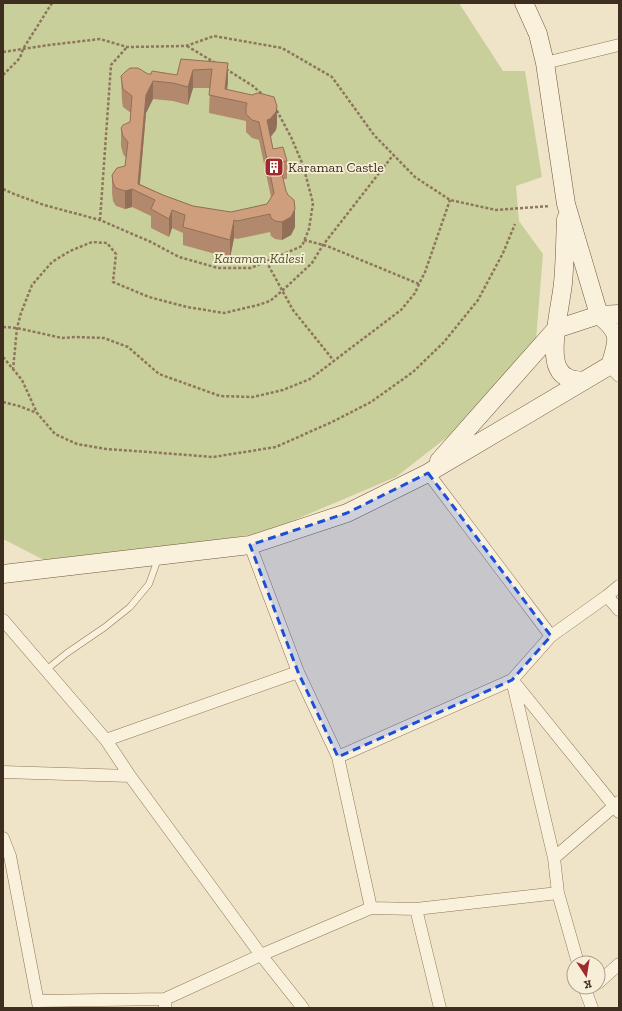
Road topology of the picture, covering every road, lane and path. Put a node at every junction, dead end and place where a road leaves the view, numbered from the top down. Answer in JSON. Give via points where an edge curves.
{"nodes":[{"id":1,"x":52,"y":3,"type":"edge"},
{"id":2,"x":524,"y":3,"type":"edge"},
{"id":3,"x":619,"y":45,"type":"edge"},
{"id":4,"x":186,"y":46,"type":"junction"},
{"id":5,"x":127,"y":47,"type":"junction"},
{"id":6,"x":23,"y":48,"type":"junction"},
{"id":7,"x":3,"y":52,"type":"edge"},
{"id":8,"x":544,"y":63,"type":"junction"},
{"id":9,"x":3,"y":76,"type":"edge"},
{"id":10,"x":268,"y":99,"type":"edge"},
{"id":11,"x":273,"y":104,"type":"edge"},
{"id":12,"x":394,"y":154,"type":"junction"},
{"id":13,"x":3,"y":189,"type":"edge"},
{"id":14,"x":450,"y":200,"type":"junction"},
{"id":15,"x":566,"y":204,"type":"junction"},
{"id":16,"x":100,"y":220,"type":"junction"},
{"id":17,"x":515,"y":224,"type":"dead end"},
{"id":18,"x":304,"y":240,"type":"junction"},
{"id":19,"x":323,"y":245,"type":"junction"},
{"id":20,"x":266,"y":261,"type":"junction"},
{"id":21,"x":419,"y":284,"type":"junction"},
{"id":22,"x":282,"y":291,"type":"junction"},
{"id":23,"x":619,"y":314,"type":"edge"},
{"id":24,"x":599,"y":315,"type":"junction"},
{"id":25,"x":3,"y":327,"type":"edge"},
{"id":26,"x":17,"y":328,"type":"junction"},
{"id":27,"x":556,"y":329,"type":"junction"},
{"id":28,"x":3,"y":357,"type":"edge"},
{"id":29,"x":334,"y":361,"type":"junction"},
{"id":30,"x":616,"y":367,"type":"edge"},
{"id":31,"x":13,"y":370,"type":"junction"},
{"id":32,"x":584,"y":382,"type":"junction"},
{"id":33,"x":3,"y":402,"type":"edge"},
{"id":34,"x":37,"y":413,"type":"junction"},
{"id":35,"x":428,"y":474,"type":"junction"},
{"id":36,"x":250,"y":544,"type":"junction"},
{"id":37,"x":159,"y":556,"type":"junction"},
{"id":38,"x":3,"y":574,"type":"edge"},
{"id":39,"x":619,"y":586,"type":"edge"},
{"id":40,"x":607,"y":596,"type":"junction"},
{"id":41,"x":619,"y":610,"type":"edge"},
{"id":42,"x":3,"y":620,"type":"edge"},
{"id":43,"x":551,"y":636,"type":"junction"},
{"id":44,"x":46,"y":670,"type":"junction"},
{"id":45,"x":298,"y":672,"type":"junction"},
{"id":46,"x":512,"y":680,"type":"junction"},
{"id":47,"x":106,"y":740,"type":"junction"},
{"id":48,"x":338,"y":758,"type":"junction"},
{"id":49,"x":3,"y":772,"type":"edge"},
{"id":50,"x":130,"y":776,"type":"junction"},
{"id":51,"x":617,"y":807,"type":"edge"},
{"id":52,"x":3,"y":838,"type":"edge"},
{"id":53,"x":554,"y":858,"type":"junction"},
{"id":54,"x":558,"y":893,"type":"junction"},
{"id":55,"x":371,"y":908,"type":"junction"},
{"id":56,"x":416,"y":909,"type":"junction"},
{"id":57,"x":261,"y":955,"type":"junction"},
{"id":58,"x":576,"y":955,"type":"edge"},
{"id":59,"x":619,"y":964,"type":"edge"},
{"id":60,"x":606,"y":976,"type":"edge"},
{"id":61,"x":589,"y":995,"type":"edge"},
{"id":62,"x":165,"y":1004,"type":"edge"},
{"id":63,"x":39,"y":1005,"type":"edge"},
{"id":64,"x":303,"y":1008,"type":"edge"},
{"id":65,"x":440,"y":1008,"type":"edge"},
{"id":66,"x":592,"y":1008,"type":"edge"}],
"edges":[{"from":1,"to":6,"type":"path"},
{"from":2,"to":8,"type":"main road","via":[[538,34]]},
{"from":3,"to":8,"type":"street"},
{"from":4,"to":5,"type":"path"},
{"from":4,"to":10,"type":"path","via":[[253,86]]},
{"from":4,"to":12,"type":"path","via":[[214,36],[282,48],[332,77],[374,135]]},
{"from":5,"to":6,"type":"path","via":[[100,39]]},
{"from":5,"to":16,"type":"path","via":[[111,65]]},
{"from":6,"to":7,"type":"path"},
{"from":6,"to":9,"type":"path","via":[[20,58]]},
{"from":8,"to":15,"type":"main road"},
{"from":11,"to":18,"type":"path","via":[[303,165],[313,203],[309,229]]},
{"from":12,"to":14,"type":"path","via":[[415,176]]},
{"from":12,"to":19,"type":"path"},
{"from":13,"to":16,"type":"path","via":[[44,205]]},
{"from":14,"to":15,"type":"path","via":[[496,210]]},
{"from":14,"to":21,"type":"path"},
{"from":15,"to":24,"type":"main road"},
{"from":15,"to":27,"type":"main road","via":[[563,283]]},
{"from":16,"to":20,"type":"path","via":[[152,242],[179,258],[218,268],[250,268]]},
{"from":17,"to":34,"type":"path","via":[[503,254],[478,300],[444,342],[413,372],[371,402],[276,447],[214,457],[106,449],[77,444],[55,434]]},
{"from":18,"to":19,"type":"path"},
{"from":18,"to":20,"type":"path","via":[[302,246]]},
{"from":19,"to":21,"type":"path"},
{"from":19,"to":22,"type":"path","via":[[312,263]]},
{"from":20,"to":22,"type":"path"},
{"from":21,"to":29,"type":"path","via":[[401,310]]},
{"from":22,"to":26,"type":"path","via":[[258,305],[224,313],[149,298],[113,282],[116,254],[107,243],[92,242],[52,262],[32,285]]},
{"from":22,"to":29,"type":"path","via":[[293,310]]},
{"from":23,"to":24,"type":"main road"},
{"from":24,"to":27,"type":"main road"},
{"from":24,"to":30,"type":"main road","via":[[609,323],[616,335]]},
{"from":25,"to":26,"type":"path"},
{"from":26,"to":29,"type":"path","via":[[62,338],[104,338],[128,347],[159,374],[220,396],[253,397],[283,390],[310,379]]},
{"from":26,"to":31,"type":"path"},
{"from":27,"to":32,"type":"main road","via":[[555,356],[558,368],[562,375],[569,379]]},
{"from":27,"to":35,"type":"main road"},
{"from":28,"to":31,"type":"path"},
{"from":30,"to":32,"type":"main road"},
{"from":31,"to":34,"type":"path","via":[[22,380]]},
{"from":32,"to":35,"type":"main road"},
{"from":33,"to":34,"type":"path"},
{"from":35,"to":36,"type":"main road","via":[[347,513]]},
{"from":35,"to":43,"type":"street"},
{"from":36,"to":37,"type":"main road"},
{"from":36,"to":45,"type":"street"},
{"from":37,"to":38,"type":"main road"},
{"from":37,"to":44,"type":"lane","via":[[150,584],[130,607]]},
{"from":39,"to":40,"type":"street"},
{"from":40,"to":41,"type":"street"},
{"from":40,"to":43,"type":"street"},
{"from":42,"to":44,"type":"street"},
{"from":43,"to":46,"type":"street"},
{"from":44,"to":47,"type":"street"},
{"from":45,"to":47,"type":"street"},
{"from":45,"to":48,"type":"street"},
{"from":46,"to":48,"type":"street"},
{"from":46,"to":51,"type":"street"},
{"from":46,"to":53,"type":"street"},
{"from":47,"to":50,"type":"street"},
{"from":48,"to":55,"type":"street"},
{"from":49,"to":50,"type":"street"},
{"from":50,"to":57,"type":"street"},
{"from":51,"to":53,"type":"street"},
{"from":52,"to":63,"type":"street","via":[[10,856]]},
{"from":53,"to":54,"type":"street"},
{"from":54,"to":56,"type":"street"},
{"from":54,"to":58,"type":"street"},
{"from":55,"to":56,"type":"street"},
{"from":55,"to":57,"type":"street"},
{"from":56,"to":65,"type":"street"},
{"from":57,"to":62,"type":"street"},
{"from":57,"to":64,"type":"street"},
{"from":59,"to":60,"type":"street"},
{"from":61,"to":66,"type":"street"},
{"from":62,"to":63,"type":"street"}]}
